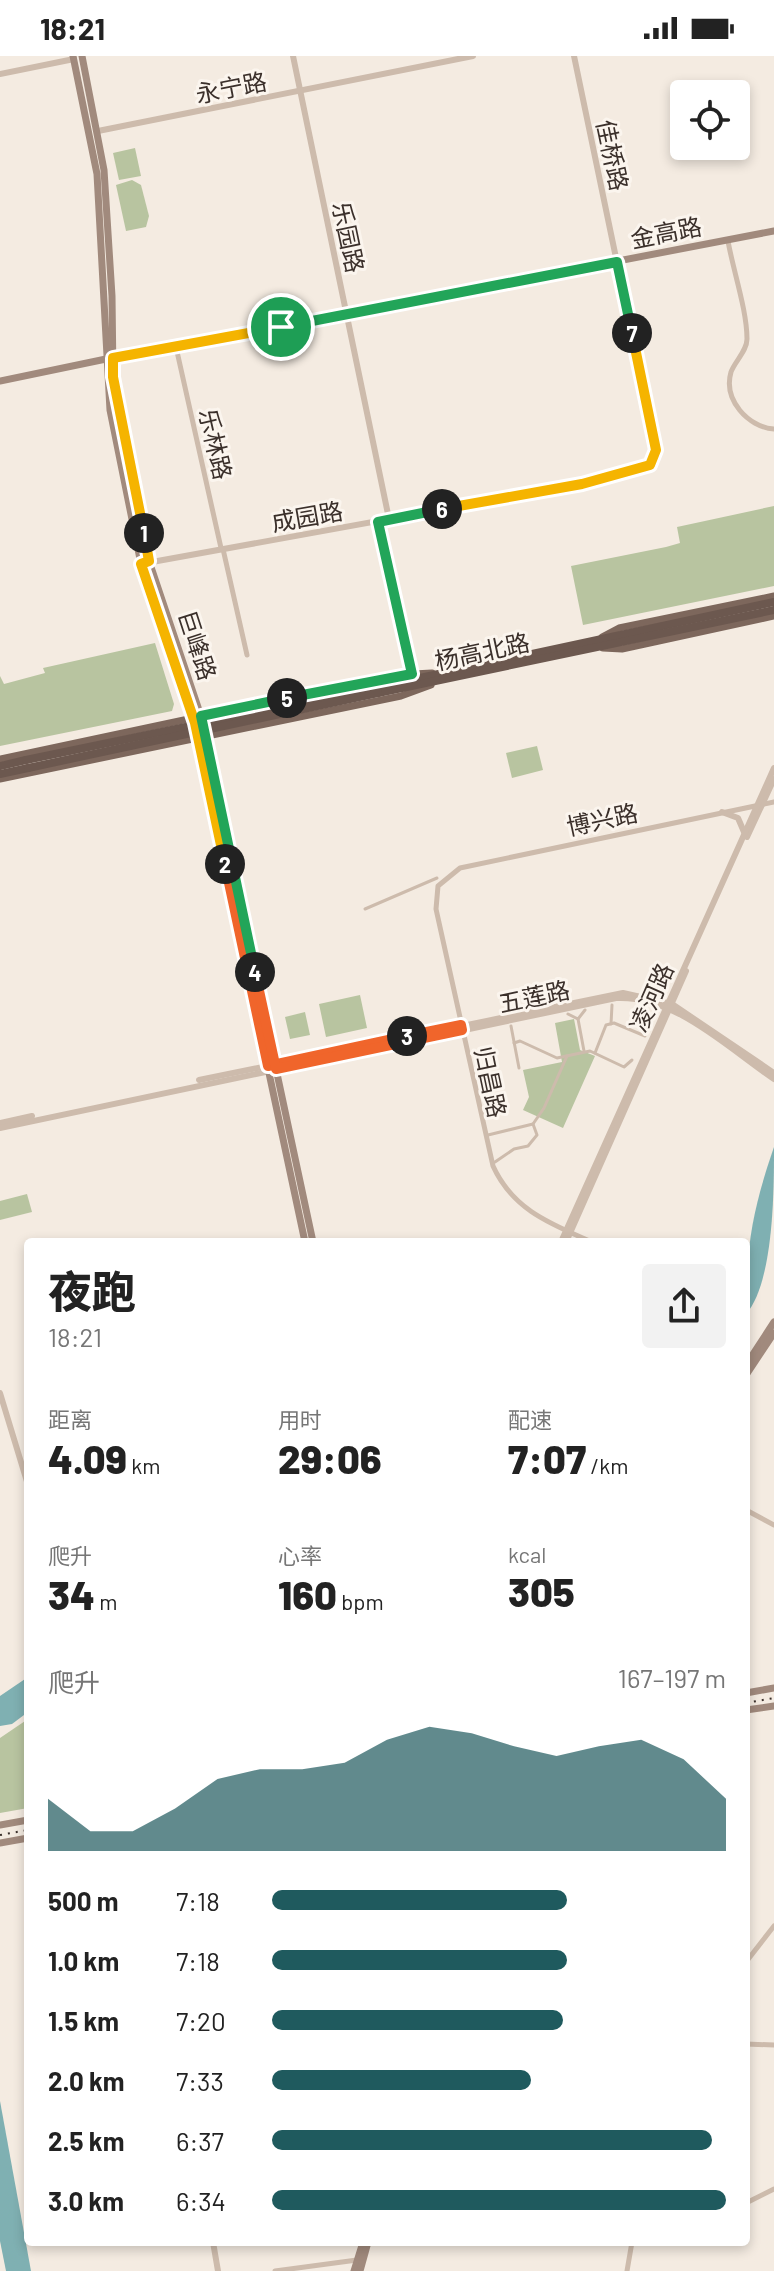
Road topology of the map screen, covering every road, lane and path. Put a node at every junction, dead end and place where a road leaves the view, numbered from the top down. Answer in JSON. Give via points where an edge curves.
{"nodes":[{"id":1,"x":293,"y":56,"type":"edge"},
{"id":2,"x":473,"y":56,"type":"edge"},
{"id":3,"x":574,"y":56,"type":"edge"},
{"id":4,"x":76,"y":57,"type":"edge"},
{"id":5,"x":0,"y":74,"type":"edge"},
{"id":6,"x":300,"y":92,"type":"junction"},
{"id":7,"x":94,"y":132,"type":"junction"},
{"id":8,"x":774,"y":231,"type":"edge"},
{"id":9,"x":728,"y":241,"type":"junction"},
{"id":10,"x":617,"y":262,"type":"junction"},
{"id":11,"x":347,"y":314,"type":"junction"},
{"id":12,"x":176,"y":347,"type":"junction"},
{"id":13,"x":110,"y":358,"type":"junction"},
{"id":14,"x":0,"y":381,"type":"edge"},
{"id":15,"x":774,"y":429,"type":"edge"},
{"id":16,"x":656,"y":450,"type":"joint"},
{"id":17,"x":389,"y":519,"type":"junction"},
{"id":18,"x":378,"y":522,"type":"junction"},
{"id":19,"x":222,"y":548,"type":"junction"},
{"id":20,"x":145,"y":562,"type":"junction"},
{"id":21,"x":774,"y":596,"type":"edge"},
{"id":22,"x":774,"y":602,"type":"edge"},
{"id":23,"x":774,"y":610,"type":"edge"},
{"id":24,"x":774,"y":616,"type":"edge"},
{"id":25,"x":700,"y":622,"type":"junction"},
{"id":26,"x":596,"y":643,"type":"junction"},
{"id":27,"x":247,"y":655,"type":"dead end"},
{"id":28,"x":412,"y":674,"type":"junction"},
{"id":29,"x":446,"y":675,"type":"junction"},
{"id":30,"x":197,"y":717,"type":"junction"},
{"id":31,"x":202,"y":739,"type":"junction"},
{"id":32,"x":0,"y":759,"type":"edge"},
{"id":33,"x":27,"y":764,"type":"junction"},
{"id":34,"x":0,"y":766,"type":"edge"},
{"id":35,"x":774,"y":768,"type":"edge"},
{"id":36,"x":0,"y":776,"type":"edge"},
{"id":37,"x":774,"y":779,"type":"edge"},
{"id":38,"x":774,"y":802,"type":"edge"},
{"id":39,"x":760,"y":805,"type":"junction"},
{"id":40,"x":722,"y":812,"type":"junction"},
{"id":41,"x":744,"y":833,"type":"junction"},
{"id":42,"x":439,"y":879,"type":"junction"},
{"id":43,"x":365,"y":909,"type":"dead end"},
{"id":44,"x":612,"y":1005,"type":"dead end"},
{"id":45,"x":669,"y":1005,"type":"junction"},
{"id":46,"x":585,"y":1010,"type":"dead end"},
{"id":47,"x":568,"y":1014,"type":"dead end"},
{"id":48,"x":578,"y":1019,"type":"junction"},
{"id":49,"x":611,"y":1024,"type":"junction"},
{"id":50,"x":511,"y":1026,"type":"dead end"},
{"id":51,"x":461,"y":1027,"type":"junction"},
{"id":52,"x":645,"y":1036,"type":"dead end"},
{"id":53,"x":514,"y":1043,"type":"junction"},
{"id":54,"x":584,"y":1052,"type":"junction"},
{"id":55,"x":595,"y":1053,"type":"junction"},
{"id":56,"x":567,"y":1056,"type":"junction"},
{"id":57,"x":632,"y":1060,"type":"dead end"},
{"id":58,"x":272,"y":1067,"type":"junction"},
{"id":59,"x":519,"y":1068,"type":"dead end"},
{"id":60,"x":774,"y":1076,"type":"edge"},
{"id":61,"x":533,"y":1124,"type":"junction"},
{"id":62,"x":0,"y":1125,"type":"edge"},
{"id":63,"x":488,"y":1135,"type":"dead end"},
{"id":64,"x":495,"y":1162,"type":"dead end"},
{"id":65,"x":568,"y":1231,"type":"junction"},
{"id":66,"x":304,"y":1238,"type":"edge"},
{"id":67,"x":312,"y":1238,"type":"edge"},
{"id":68,"x":565,"y":1238,"type":"edge"},
{"id":69,"x":583,"y":1238,"type":"edge"},
{"id":70,"x":774,"y":1322,"type":"edge"},
{"id":71,"x":774,"y":1333,"type":"edge"},
{"id":72,"x":750,"y":1359,"type":"edge"},
{"id":73,"x":750,"y":1369,"type":"edge"},
{"id":74,"x":0,"y":1393,"type":"edge"},
{"id":75,"x":24,"y":1467,"type":"edge"},
{"id":76,"x":750,"y":1512,"type":"edge"},
{"id":77,"x":774,"y":1525,"type":"edge"},
{"id":78,"x":774,"y":1688,"type":"edge"},
{"id":79,"x":750,"y":1692,"type":"edge"},
{"id":80,"x":774,"y":1706,"type":"edge"},
{"id":81,"x":750,"y":1709,"type":"edge"},
{"id":82,"x":24,"y":1821,"type":"edge"},
{"id":83,"x":0,"y":1825,"type":"edge"},
{"id":84,"x":24,"y":1839,"type":"edge"},
{"id":85,"x":0,"y":1843,"type":"edge"},
{"id":86,"x":774,"y":1926,"type":"edge"},
{"id":87,"x":750,"y":1957,"type":"edge"},
{"id":88,"x":750,"y":2044,"type":"edge"},
{"id":89,"x":774,"y":2045,"type":"edge"},
{"id":90,"x":774,"y":2189,"type":"edge"},
{"id":91,"x":750,"y":2201,"type":"edge"},
{"id":92,"x":214,"y":2246,"type":"edge"},
{"id":93,"x":365,"y":2246,"type":"edge"},
{"id":94,"x":631,"y":2246,"type":"edge"},
{"id":95,"x":360,"y":2259,"type":"junction"},
{"id":96,"x":218,"y":2271,"type":"edge"},
{"id":97,"x":275,"y":2271,"type":"edge"},
{"id":98,"x":357,"y":2271,"type":"edge"},
{"id":99,"x":627,"y":2271,"type":"edge"}],
"edges":[{"from":1,"to":6,"type":"street","name":"乐园路"},
{"from":2,"to":6,"type":"street","name":"永宁路"},
{"from":3,"to":10,"type":"street","name":"佳桥路"},
{"from":4,"to":5,"type":"street"},
{"from":4,"to":7,"type":"main road","name":"巨峰路"},
{"from":6,"to":7,"type":"street","name":"永宁路"},
{"from":6,"to":11,"type":"street","name":"乐园路"},
{"from":7,"to":13,"type":"main road","name":"巨峰路","via":[[108,220]]},
{"from":8,"to":9,"type":"main road","name":"金高路"},
{"from":9,"to":10,"type":"main road","name":"金高路"},
{"from":9,"to":15,"type":"street","via":[[747,341],[731,373],[730,393],[738,410]]},
{"from":10,"to":11,"type":"main road","name":"金高路"},
{"from":10,"to":16,"type":"street","name":"佳桥路"},
{"from":11,"to":12,"type":"main road","name":"金高路"},
{"from":11,"to":17,"type":"street","name":"乐园路"},
{"from":12,"to":13,"type":"main road","name":"金高路"},
{"from":12,"to":19,"type":"street","name":"乐林路"},
{"from":13,"to":14,"type":"main road","name":"金高路"},
{"from":13,"to":20,"type":"main road","name":"巨峰路"},
{"from":16,"to":17,"type":"street","name":"成园路","via":[[650,465],[636,471]]},
{"from":17,"to":18,"type":"street","name":"成园路"},
{"from":18,"to":19,"type":"street","name":"成园路"},
{"from":18,"to":28,"type":"street"},
{"from":19,"to":20,"type":"street","name":"成园路"},
{"from":19,"to":27,"type":"street","name":"乐林路"},
{"from":20,"to":30,"type":"main road","name":"巨峰路"},
{"from":21,"to":26,"type":"main road","name":"杨高北路","via":[[619,628]]},
{"from":22,"to":25,"type":"highway","name":"杨高北路"},
{"from":23,"to":25,"type":"highway","name":"杨高北路"},
{"from":24,"to":26,"type":"main road","name":"杨高北路","via":[[622,649]]},
{"from":25,"to":26,"type":"highway","name":"杨高北路"},
{"from":26,"to":29,"type":"highway","name":"杨高北路"},
{"from":28,"to":29,"type":"main road"},
{"from":28,"to":30,"type":"main road"},
{"from":29,"to":31,"type":"main road","via":[[401,696]]},
{"from":29,"to":33,"type":"highway","name":"杨高北路","bridge":true},
{"from":30,"to":31,"type":"main road","name":"巨峰路"},
{"from":30,"to":32,"type":"main road"},
{"from":31,"to":36,"type":"main road"},
{"from":31,"to":58,"type":"main road","name":"巨峰路"},
{"from":33,"to":34,"type":"highway","name":"杨高北路"},
{"from":33,"to":36,"type":"highway","name":"杨高北路"},
{"from":35,"to":39,"type":"street","name":"凌河路"},
{"from":37,"to":39,"type":"street","name":"凌河路"},
{"from":38,"to":39,"type":"street","name":"博兴路"},
{"from":39,"to":40,"type":"street","name":"博兴路"},
{"from":39,"to":41,"type":"street","name":"凌河路"},
{"from":39,"to":45,"type":"street","name":"凌河路"},
{"from":40,"to":41,"type":"street","via":[[738,818]]},
{"from":40,"to":42,"type":"street","name":"博兴路","via":[[460,868]]},
{"from":41,"to":45,"type":"street","name":"凌河路"},
{"from":42,"to":43,"type":"street"},
{"from":42,"to":51,"type":"street","name":"归昌路","via":[[436,909]]},
{"from":44,"to":49,"type":"street"},
{"from":45,"to":51,"type":"street","name":"五莲路","via":[[609,999]]},
{"from":45,"to":60,"type":"street","name":"五莲路"},
{"from":45,"to":65,"type":"street","name":"凌河路"},
{"from":46,"to":48,"type":"street"},
{"from":47,"to":48,"type":"street"},
{"from":48,"to":54,"type":"street"},
{"from":49,"to":52,"type":"street"},
{"from":49,"to":55,"type":"street"},
{"from":50,"to":53,"type":"street"},
{"from":51,"to":58,"type":"street","name":"五莲路"},
{"from":51,"to":65,"type":"street","name":"归昌路","via":[[499,1179],[522,1207]]},
{"from":53,"to":56,"type":"street","via":[[557,1058]]},
{"from":53,"to":59,"type":"street"},
{"from":54,"to":55,"type":"street"},
{"from":54,"to":56,"type":"street"},
{"from":55,"to":57,"type":"street","via":[[624,1067]]},
{"from":56,"to":61,"type":"street"},
{"from":58,"to":62,"type":"street","name":"五莲路"},
{"from":58,"to":66,"type":"main road","name":"巨峰路"},
{"from":58,"to":67,"type":"main road","name":"巨峰路"},
{"from":61,"to":63,"type":"street"},
{"from":61,"to":64,"type":"street","via":[[537,1135],[528,1146]]},
{"from":65,"to":68,"type":"street","name":"凌河路"},
{"from":65,"to":69,"type":"street","name":"归昌路"},
{"from":70,"to":72,"type":"main road"},
{"from":71,"to":73,"type":"main road"},
{"from":74,"to":75,"type":"street"},
{"from":76,"to":77,"type":"street"},
{"from":78,"to":79,"type":"main road"},
{"from":80,"to":81,"type":"main road"},
{"from":82,"to":83,"type":"main road"},
{"from":84,"to":85,"type":"main road"},
{"from":86,"to":87,"type":"street"},
{"from":88,"to":89,"type":"street"},
{"from":90,"to":91,"type":"street"},
{"from":92,"to":96,"type":"street"},
{"from":93,"to":95,"type":"main road"},
{"from":94,"to":99,"type":"street"},
{"from":95,"to":97,"type":"street"},
{"from":95,"to":98,"type":"main road"}]}
